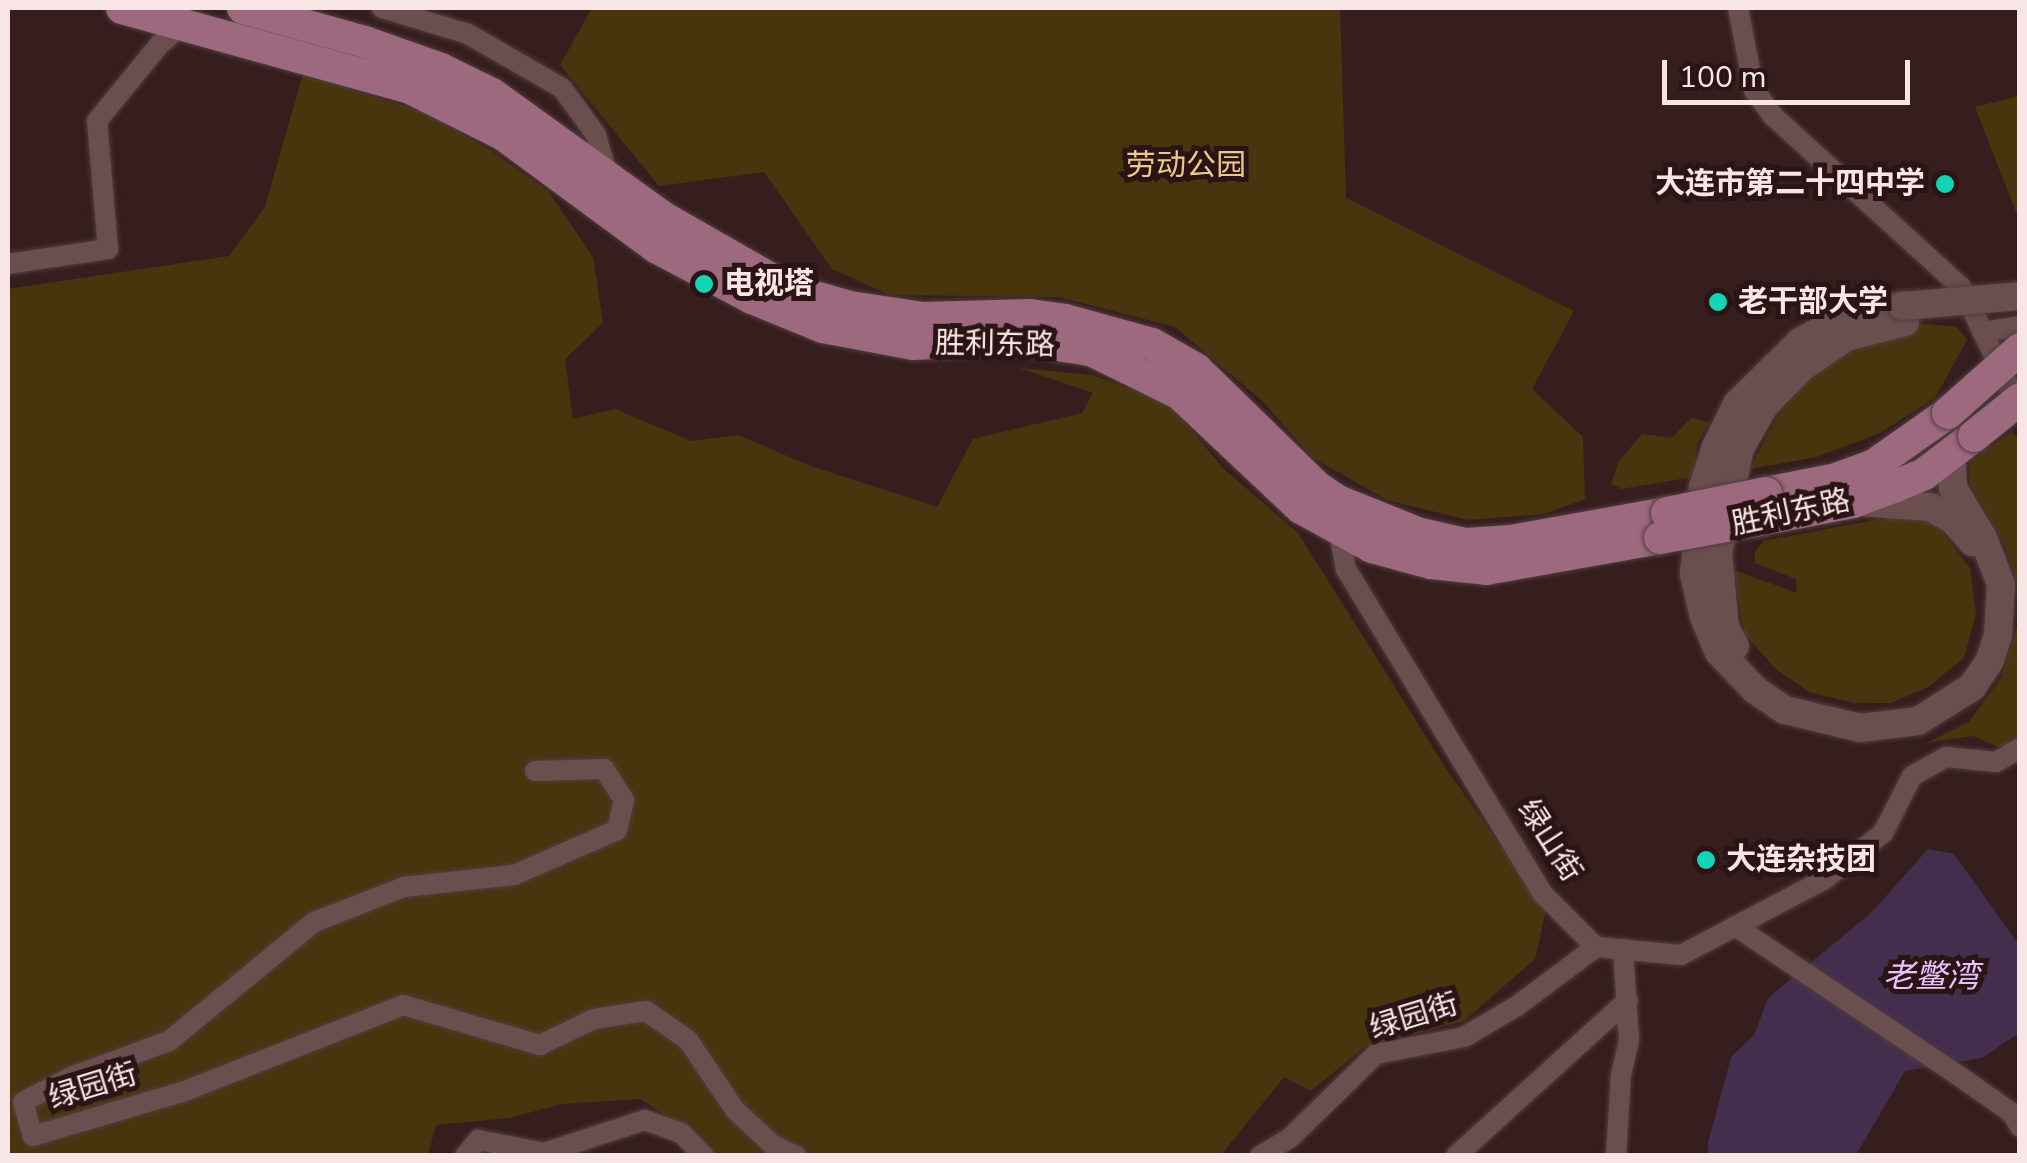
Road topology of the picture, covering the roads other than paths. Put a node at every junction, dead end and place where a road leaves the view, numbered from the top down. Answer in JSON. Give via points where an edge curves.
{"nodes":[{"id":1,"x":122,"y":8,"type":"edge"},
{"id":2,"x":243,"y":8,"type":"edge"},
{"id":3,"x":382,"y":8,"type":"edge"},
{"id":4,"x":1738,"y":8,"type":"edge"},
{"id":5,"x":184,"y":22,"type":"junction"},
{"id":6,"x":608,"y":173,"type":"junction"},
{"id":7,"x":8,"y":264,"type":"edge"},
{"id":8,"x":2020,"y":296,"type":"edge"},
{"id":9,"x":2020,"y":311,"type":"edge"},
{"id":10,"x":1904,"y":314,"type":"junction"},
{"id":11,"x":2020,"y":326,"type":"edge"},
{"id":12,"x":1982,"y":332,"type":"junction"},
{"id":13,"x":2020,"y":349,"type":"edge"},
{"id":14,"x":2020,"y":399,"type":"edge"},
{"id":15,"x":2020,"y":409,"type":"edge"},
{"id":16,"x":1962,"y":446,"type":"junction"},
{"id":17,"x":1853,"y":502,"type":"junction"},
{"id":18,"x":1762,"y":506,"type":"junction"},
{"id":19,"x":1663,"y":526,"type":"junction"},
{"id":20,"x":1340,"y":531,"type":"junction"},
{"id":21,"x":2020,"y":748,"type":"edge"},
{"id":22,"x":535,"y":771,"type":"dead end"},
{"id":23,"x":1735,"y":926,"type":"junction"},
{"id":24,"x":1596,"y":947,"type":"junction"},
{"id":25,"x":1624,"y":950,"type":"junction"},
{"id":26,"x":1628,"y":1000,"type":"junction"},
{"id":27,"x":2020,"y":1127,"type":"edge"},
{"id":28,"x":466,"y":1156,"type":"edge"},
{"id":29,"x":704,"y":1156,"type":"edge"},
{"id":30,"x":796,"y":1156,"type":"edge"},
{"id":31,"x":1260,"y":1156,"type":"edge"},
{"id":32,"x":1456,"y":1156,"type":"edge"},
{"id":33,"x":1616,"y":1156,"type":"edge"}],
"edges":[{"from":1,"to":5,"type":"main road","name":"胜利东路"},
{"from":2,"to":6,"type":"main road","via":[[441,70],[529,116]]},
{"from":3,"to":6,"type":"street","via":[[468,34],[562,88],[596,135]]},
{"from":4,"to":12,"type":"street","via":[[1754,90],[1772,115],[1961,287]]},
{"from":5,"to":7,"type":"street","via":[[96,121],[108,248]]},
{"from":5,"to":20,"type":"main road","name":"胜利东路","via":[[410,88],[504,135],[656,247],[823,327],[914,344],[1018,340],[1091,350],[1180,394],[1301,508]]},
{"from":6,"to":19,"type":"main road","via":[[664,218],[790,290],[922,318],[1065,320],[1152,344],[1196,369],[1317,487],[1420,534],[1466,544]]},
{"from":8,"to":10,"type":"main road","bridge":true},
{"from":9,"to":10,"type":"main road"},
{"from":10,"to":16,"type":"main road","via":[[1838,321],[1800,342],[1736,404],[1716,447],[1703,488],[1694,574],[1718,652],[1755,690],[1785,710],[1860,728],[1918,721],[1972,687],[1998,635],[2001,584],[1953,488]]},
{"from":10,"to":17,"type":"main road","via":[[1846,338],[1800,368],[1764,406],[1740,448],[1718,553],[1725,628],[1767,682],[1802,702],[1847,712],[1899,710],[1942,693],[1972,664],[1986,634],[1989,584],[1970,536],[1952,519],[1930,507]]},
{"from":11,"to":12,"type":"street"},
{"from":12,"to":15,"type":"street"},
{"from":13,"to":18,"type":"main road","name":"胜利东路","bridge":true,"via":[[1948,413],[1874,465]]},
{"from":14,"to":16,"type":"main road","name":"胜利东路","bridge":true},
{"from":16,"to":17,"type":"main road","name":"胜利东路","via":[[1924,474]]},
{"from":17,"to":18,"type":"main road","name":"胜利东路"},
{"from":18,"to":19,"type":"main road","name":"胜利东路","bridge":true},
{"from":19,"to":20,"type":"main road","name":"胜利东路","via":[[1486,569],[1431,563]]},
{"from":20,"to":24,"type":"street","name":"绿山街","via":[[1346,570],[1543,894]]},
{"from":21,"to":23,"type":"street","via":[[1996,762],[1946,758],[1912,776],[1883,834],[1826,879]]},
{"from":22,"to":30,"type":"street","name":"绿园街","via":[[604,769],[624,800],[617,830],[514,875],[404,887],[314,922],[169,1041],[23,1102],[34,1136],[185,1091],[403,1005],[540,1045],[594,1020],[646,1011],[688,1040],[735,1110],[774,1146]]},
{"from":23,"to":25,"type":"street","via":[[1681,954]]},
{"from":23,"to":27,"type":"street","via":[[1960,1076],[2012,1113]]},
{"from":24,"to":25,"type":"street"},
{"from":24,"to":31,"type":"street","name":"绿园街","via":[[1464,1037],[1376,1054],[1290,1138]]},
{"from":25,"to":26,"type":"street"},
{"from":26,"to":32,"type":"street"},
{"from":26,"to":33,"type":"street"},
{"from":28,"to":29,"type":"street","via":[[478,1140],[544,1153],[645,1120],[681,1134]]}]}
